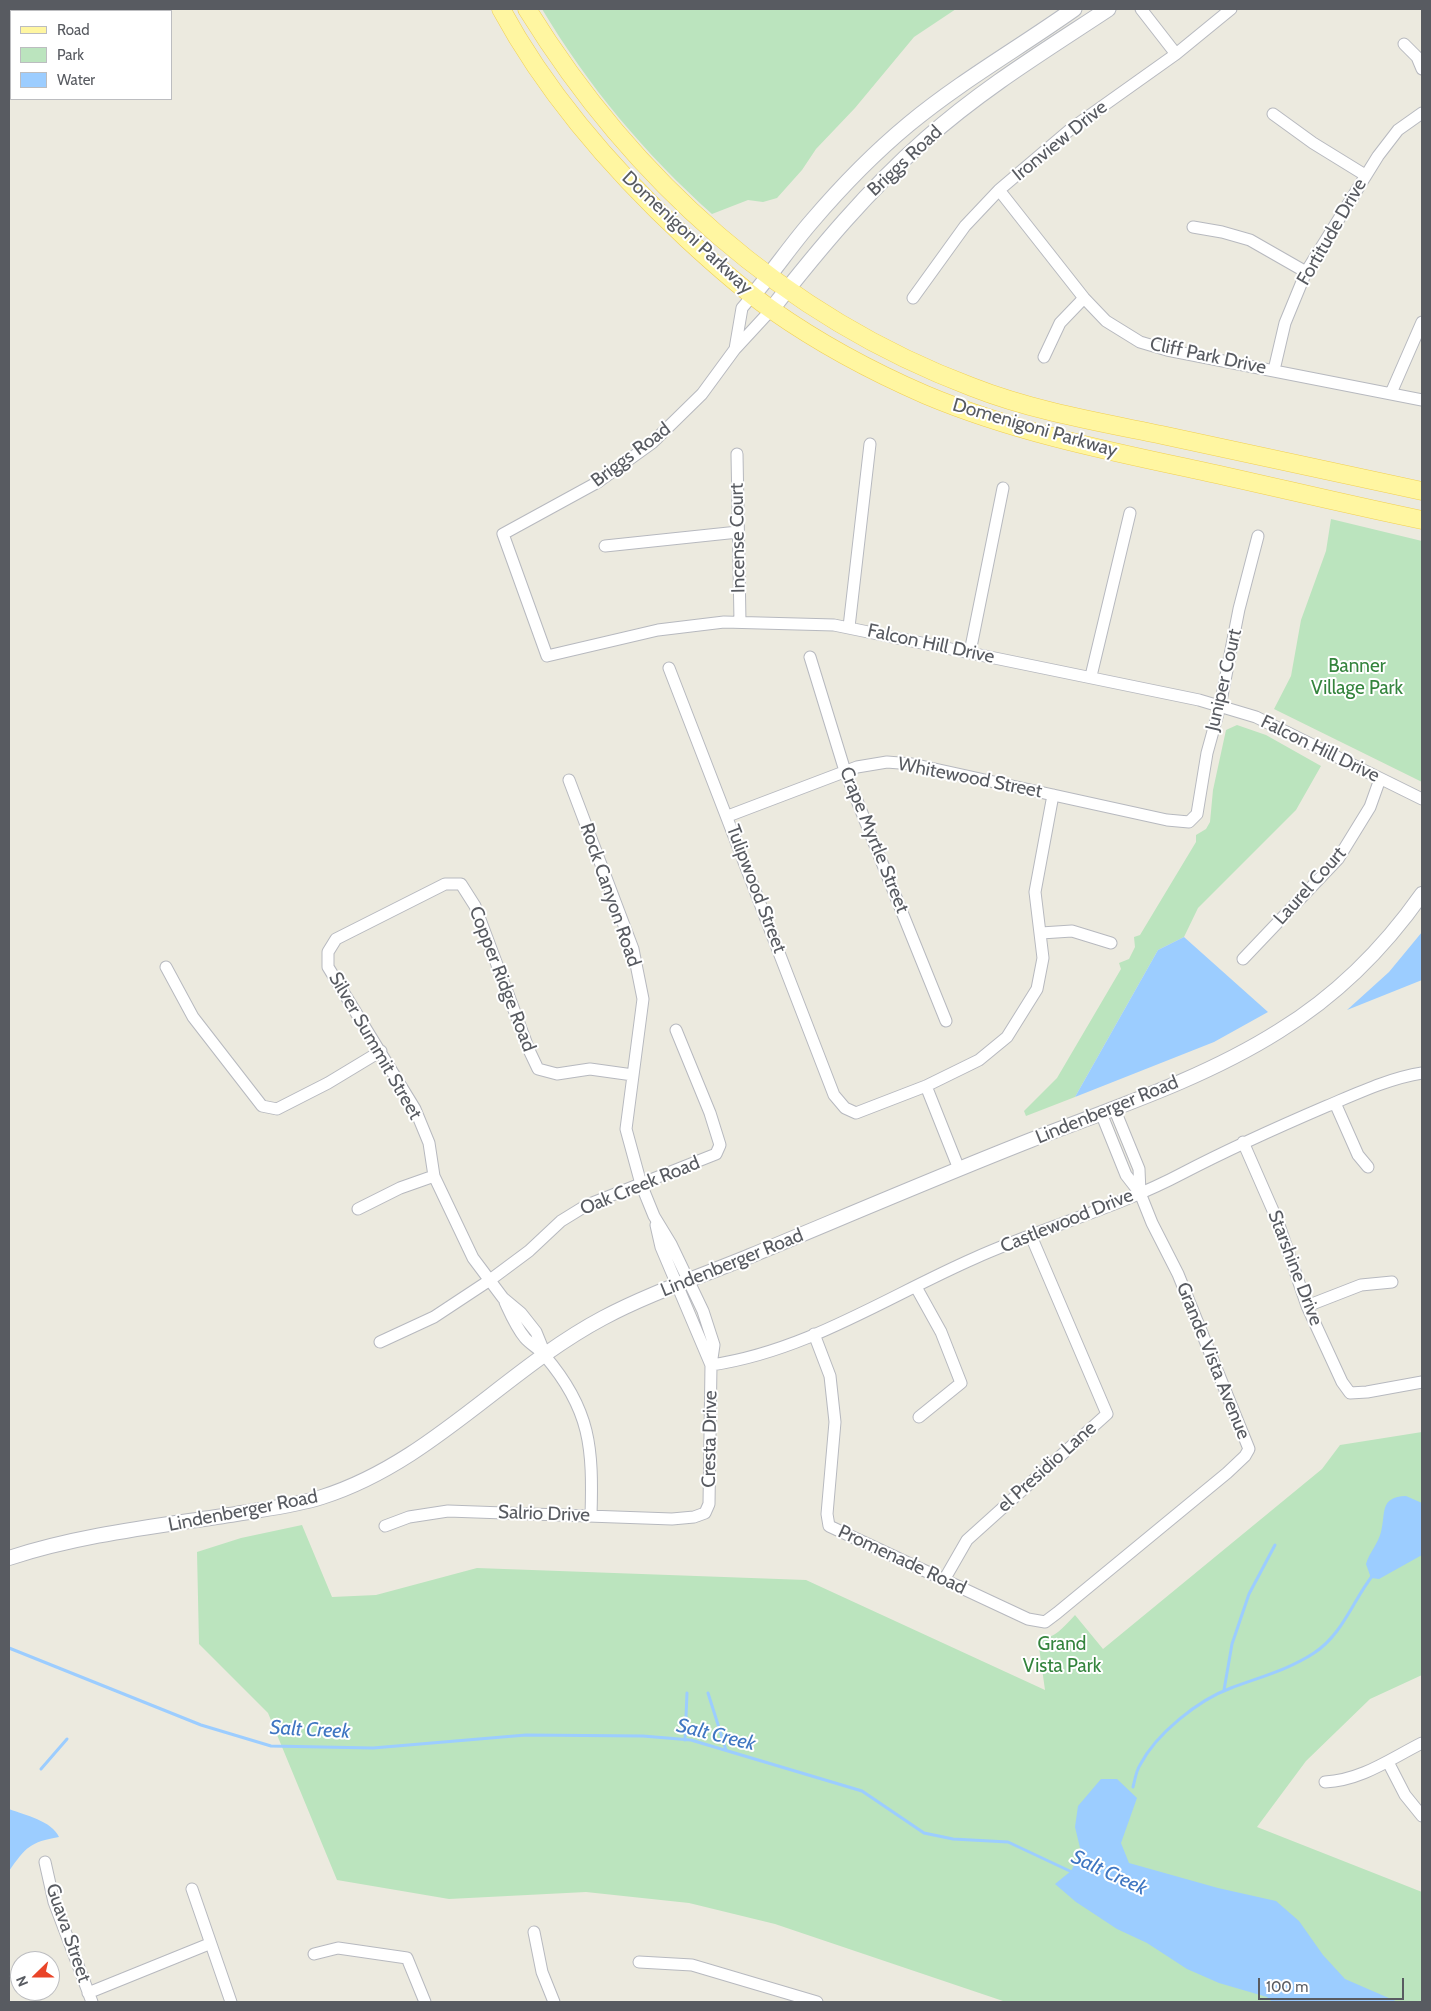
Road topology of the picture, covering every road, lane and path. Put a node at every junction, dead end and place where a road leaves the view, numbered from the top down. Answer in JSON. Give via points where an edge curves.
{"nodes":[{"id":1,"x":501,"y":9,"type":"edge"},
{"id":2,"x":527,"y":9,"type":"edge"},
{"id":3,"x":1074,"y":9,"type":"edge"},
{"id":4,"x":1108,"y":9,"type":"edge"},
{"id":5,"x":1141,"y":9,"type":"edge"},
{"id":6,"x":1230,"y":9,"type":"edge"},
{"id":7,"x":1404,"y":44,"type":"dead end"},
{"id":8,"x":1176,"y":54,"type":"junction"},
{"id":9,"x":1422,"y":69,"type":"edge"},
{"id":10,"x":1422,"y":113,"type":"edge"},
{"id":11,"x":1273,"y":114,"type":"dead end"},
{"id":12,"x":1365,"y":175,"type":"junction"},
{"id":13,"x":999,"y":190,"type":"junction"},
{"id":14,"x":1193,"y":227,"type":"dead end"},
{"id":15,"x":1306,"y":272,"type":"junction"},
{"id":16,"x":769,"y":277,"type":"junction"},
{"id":17,"x":787,"y":290,"type":"junction"},
{"id":18,"x":753,"y":295,"type":"junction"},
{"id":19,"x":913,"y":298,"type":"dead end"},
{"id":20,"x":1084,"y":298,"type":"junction"},
{"id":21,"x":771,"y":310,"type":"junction"},
{"id":22,"x":1422,"y":322,"type":"edge"},
{"id":23,"x":735,"y":349,"type":"junction"},
{"id":24,"x":1044,"y":356,"type":"dead end"},
{"id":25,"x":1274,"y":370,"type":"junction"},
{"id":26,"x":1391,"y":393,"type":"junction"},
{"id":27,"x":1422,"y":400,"type":"edge"},
{"id":28,"x":870,"y":444,"type":"dead end"},
{"id":29,"x":737,"y":454,"type":"dead end"},
{"id":30,"x":1003,"y":488,"type":"dead end"},
{"id":31,"x":1422,"y":491,"type":"edge"},
{"id":32,"x":1130,"y":513,"type":"dead end"},
{"id":33,"x":1422,"y":520,"type":"edge"},
{"id":34,"x":738,"y":532,"type":"junction"},
{"id":35,"x":503,"y":534,"type":"joint"},
{"id":36,"x":1258,"y":536,"type":"dead end"},
{"id":37,"x":605,"y":546,"type":"dead end"},
{"id":38,"x":740,"y":622,"type":"junction"},
{"id":39,"x":849,"y":627,"type":"junction"},
{"id":40,"x":970,"y":652,"type":"junction"},
{"id":41,"x":810,"y":657,"type":"dead end"},
{"id":42,"x":670,"y":668,"type":"dead end"},
{"id":43,"x":1091,"y":676,"type":"junction"},
{"id":44,"x":1220,"y":706,"type":"junction"},
{"id":45,"x":845,"y":771,"type":"junction"},
{"id":46,"x":1380,"y":779,"type":"junction"},
{"id":47,"x":569,"y":780,"type":"dead end"},
{"id":48,"x":1053,"y":795,"type":"junction"},
{"id":49,"x":1422,"y":799,"type":"edge"},
{"id":50,"x":728,"y":816,"type":"junction"},
{"id":51,"x":1188,"y":822,"type":"joint"},
{"id":52,"x":1422,"y":894,"type":"edge"},
{"id":53,"x":1042,"y":932,"type":"junction"},
{"id":54,"x":1112,"y":943,"type":"dead end"},
{"id":55,"x":328,"y":952,"type":"joint"},
{"id":56,"x":1243,"y":959,"type":"dead end"},
{"id":57,"x":166,"y":967,"type":"dead end"},
{"id":58,"x":946,"y":1020,"type":"dead end"},
{"id":59,"x":676,"y":1030,"type":"dead end"},
{"id":60,"x":381,"y":1051,"type":"junction"},
{"id":61,"x":1422,"y":1073,"type":"edge"},
{"id":62,"x":633,"y":1075,"type":"junction"},
{"id":63,"x":926,"y":1086,"type":"junction"},
{"id":64,"x":1335,"y":1103,"type":"junction"},
{"id":65,"x":1107,"y":1110,"type":"junction"},
{"id":66,"x":1243,"y":1142,"type":"junction"},
{"id":67,"x":1368,"y":1167,"type":"dead end"},
{"id":68,"x":959,"y":1169,"type":"junction"},
{"id":69,"x":434,"y":1176,"type":"junction"},
{"id":70,"x":641,"y":1184,"type":"junction"},
{"id":71,"x":1140,"y":1193,"type":"junction"},
{"id":72,"x":358,"y":1209,"type":"dead end"},
{"id":73,"x":1031,"y":1236,"type":"junction"},
{"id":74,"x":490,"y":1280,"type":"junction"},
{"id":75,"x":1392,"y":1282,"type":"dead end"},
{"id":76,"x":684,"y":1283,"type":"junction"},
{"id":77,"x":916,"y":1288,"type":"junction"},
{"id":78,"x":1307,"y":1306,"type":"junction"},
{"id":79,"x":814,"y":1334,"type":"junction"},
{"id":80,"x":380,"y":1342,"type":"dead end"},
{"id":81,"x":544,"y":1354,"type":"junction"},
{"id":82,"x":711,"y":1365,"type":"junction"},
{"id":83,"x":1422,"y":1382,"type":"edge"},
{"id":84,"x":919,"y":1417,"type":"dead end"},
{"id":85,"x":705,"y":1513,"type":"joint"},
{"id":86,"x":590,"y":1516,"type":"junction"},
{"id":87,"x":385,"y":1526,"type":"dead end"},
{"id":88,"x":9,"y":1558,"type":"edge"},
{"id":89,"x":944,"y":1580,"type":"junction"},
{"id":90,"x":1045,"y":1622,"type":"joint"},
{"id":91,"x":1422,"y":1743,"type":"edge"},
{"id":92,"x":1388,"y":1762,"type":"junction"},
{"id":93,"x":1325,"y":1782,"type":"dead end"},
{"id":94,"x":1422,"y":1816,"type":"edge"},
{"id":95,"x":45,"y":1862,"type":"dead end"},
{"id":96,"x":192,"y":1889,"type":"dead end"},
{"id":97,"x":534,"y":1932,"type":"dead end"},
{"id":98,"x":209,"y":1944,"type":"junction"},
{"id":99,"x":314,"y":1954,"type":"dead end"},
{"id":100,"x":639,"y":1962,"type":"dead end"},
{"id":101,"x":90,"y":1998,"type":"edge"},
{"id":102,"x":231,"y":2002,"type":"edge"},
{"id":103,"x":426,"y":2002,"type":"edge"},
{"id":104,"x":554,"y":2002,"type":"edge"},
{"id":105,"x":817,"y":2002,"type":"edge"}],
"edges":[{"from":1,"to":18,"type":"main road","name":"Domenigoni Parkway","via":[[526,51],[592,142],[640,195]]},
{"from":2,"to":16,"type":"main road","name":"Domenigoni Parkway","via":[[575,81],[635,156],[690,212]]},
{"from":3,"to":16,"type":"main road","name":"Briggs Road","via":[[984,68],[909,124],[811,222]]},
{"from":4,"to":17,"type":"main road","name":"Briggs Road","via":[[984,92],[927,138],[852,211]]},
{"from":5,"to":8,"type":"street"},
{"from":6,"to":8,"type":"street","name":"Ironview Drive"},
{"from":7,"to":9,"type":"street","via":[[1417,57]]},
{"from":8,"to":13,"type":"street","name":"Ironview Drive","via":[[1072,128]]},
{"from":10,"to":12,"type":"street","name":"Fortitude Drive","via":[[1398,130]]},
{"from":11,"to":12,"type":"street","via":[[1313,144]]},
{"from":12,"to":15,"type":"street","name":"Fortitude Drive"},
{"from":13,"to":19,"type":"street","name":"Ironview Drive","via":[[965,226]]},
{"from":13,"to":20,"type":"street","name":"Cliff Park Drive"},
{"from":14,"to":15,"type":"street","via":[[1250,240]]},
{"from":15,"to":25,"type":"street","name":"Fortitude Drive","via":[[1284,323]]},
{"from":16,"to":17,"type":"main road","name":"Domenigoni Parkway"},
{"from":16,"to":18,"type":"main road","name":"Briggs Road"},
{"from":17,"to":21,"type":"main road","name":"Briggs Road"},
{"from":17,"to":31,"type":"main road","name":"Domenigoni Parkway","via":[[838,324],[973,388],[1062,414]]},
{"from":18,"to":21,"type":"main road","name":"Domenigoni Parkway"},
{"from":18,"to":23,"type":"street","name":"Briggs Road","via":[[742,308]]},
{"from":20,"to":24,"type":"street","via":[[1060,323]]},
{"from":20,"to":25,"type":"street","name":"Cliff Park Drive","via":[[1106,321],[1140,342]]},
{"from":21,"to":23,"type":"street","name":"Briggs Road"},
{"from":21,"to":33,"type":"main road","name":"Domenigoni Parkway","via":[[877,372],[990,419],[1087,446]]},
{"from":22,"to":26,"type":"street"},
{"from":23,"to":35,"type":"street","name":"Briggs Road","via":[[702,394],[652,443],[598,482]]},
{"from":25,"to":26,"type":"street","name":"Cliff Park Drive"},
{"from":26,"to":27,"type":"street","name":"Cliff Park Drive"},
{"from":28,"to":39,"type":"street"},
{"from":29,"to":34,"type":"street","name":"Incense Court"},
{"from":30,"to":40,"type":"street"},
{"from":32,"to":43,"type":"street"},
{"from":34,"to":37,"type":"street"},
{"from":34,"to":38,"type":"street","name":"Incense Court"},
{"from":35,"to":38,"type":"street","name":"Falcon Hill Drive","via":[[547,656],[658,630]]},
{"from":36,"to":44,"type":"street","name":"Juniper Court"},
{"from":38,"to":39,"type":"street","name":"Falcon Hill Drive"},
{"from":39,"to":40,"type":"street","name":"Falcon Hill Drive"},
{"from":40,"to":43,"type":"street","name":"Falcon Hill Drive"},
{"from":41,"to":45,"type":"street","name":"Crape Myrtle Street"},
{"from":42,"to":50,"type":"street","name":"Tulipwood Street"},
{"from":43,"to":44,"type":"street","name":"Falcon Hill Drive"},
{"from":44,"to":46,"type":"street","name":"Falcon Hill Drive","via":[[1256,717]]},
{"from":44,"to":51,"type":"street","name":"Juniper Court","via":[[1207,753],[1197,814]]},
{"from":45,"to":48,"type":"street","name":"Whitewood Street","via":[[887,762],[912,764]]},
{"from":45,"to":50,"type":"street","name":"Whitewood Street"},
{"from":45,"to":58,"type":"street","name":"Crape Myrtle Street"},
{"from":46,"to":49,"type":"street","name":"Falcon Hill Drive"},
{"from":46,"to":56,"type":"street","name":"Laurel Court","via":[[1370,807],[1338,859]]},
{"from":47,"to":62,"type":"street","name":"Rock Canyon Road","via":[[633,949],[643,999]]},
{"from":48,"to":51,"type":"street","name":"Whitewood Street"},
{"from":48,"to":53,"type":"street","via":[[1035,892]]},
{"from":50,"to":63,"type":"street","name":"Tulipwood Street","via":[[834,1095],[856,1113]]},
{"from":52,"to":65,"type":"street","name":"Lindenberger Road","via":[[1375,954],[1336,990],[1280,1031],[1229,1058]]},
{"from":53,"to":54,"type":"street","via":[[1072,930]]},
{"from":53,"to":63,"type":"street","via":[[1043,958],[1037,989],[1007,1038],[979,1060]]},
{"from":55,"to":60,"type":"street","name":"Silver Summit Street","via":[[328,967]]},
{"from":55,"to":62,"type":"street","name":"Copper Ridge Road","via":[[336,939],[445,884],[461,884],[475,906],[538,1069],[557,1074],[590,1069]]},
{"from":57,"to":60,"type":"street","via":[[193,1016],[262,1106],[277,1109]]},
{"from":59,"to":70,"type":"street","name":"Oak Creek Road","via":[[720,1145],[716,1154]]},
{"from":60,"to":69,"type":"street","name":"Silver Summit Street","via":[[415,1109],[429,1143]]},
{"from":61,"to":64,"type":"street","name":"Castlewood Drive"},
{"from":62,"to":70,"type":"street","name":"Rock Canyon Road","via":[[626,1129]]},
{"from":63,"to":68,"type":"street"},
{"from":64,"to":66,"type":"street","name":"Castlewood Drive"},
{"from":64,"to":67,"type":"street","via":[[1358,1155]]},
{"from":65,"to":68,"type":"street","name":"Lindenberger Road"},
{"from":65,"to":71,"type":"street","name":"Grande Vista Avenue","via":[[1126,1175]]},
{"from":66,"to":71,"type":"street","name":"Castlewood Drive"},
{"from":66,"to":78,"type":"street","name":"Starshine Drive","via":[[1278,1222]]},
{"from":68,"to":76,"type":"street","name":"Lindenberger Road"},
{"from":69,"to":72,"type":"street","via":[[400,1188]]},
{"from":69,"to":74,"type":"street","name":"Silver Summit Street","via":[[473,1258]]},
{"from":70,"to":74,"type":"street","name":"Oak Creek Road","via":[[587,1205],[561,1221],[529,1251]]},
{"from":70,"to":76,"type":"street","name":"Rock Canyon Road","via":[[654,1216],[661,1247]]},
{"from":71,"to":73,"type":"street","name":"Castlewood Drive"},
{"from":71,"to":90,"type":"street","name":"Grande Vista Avenue","via":[[1190,1301],[1249,1449],[1227,1473]]},
{"from":73,"to":77,"type":"street","name":"Castlewood Drive","via":[[976,1258]]},
{"from":73,"to":89,"type":"street","name":"el Presidio Lane","via":[[1107,1414],[967,1540]]},
{"from":74,"to":80,"type":"street","name":"Oak Creek Road","via":[[434,1316]]},
{"from":74,"to":81,"type":"street","name":"Silver Summit Street","via":[[536,1332]]},
{"from":75,"to":78,"type":"street","via":[[1361,1285]]},
{"from":76,"to":81,"type":"street","name":"Lindenberger Road","via":[[605,1317]]},
{"from":76,"to":82,"type":"street","name":"Cresta Drive"},
{"from":77,"to":79,"type":"street","name":"Castlewood Drive"},
{"from":77,"to":84,"type":"street","via":[[941,1332],[960,1383]]},
{"from":78,"to":83,"type":"street","name":"Starshine Drive","via":[[1350,1393]]},
{"from":79,"to":82,"type":"street","name":"Castlewood Drive","via":[[759,1356]]},
{"from":79,"to":89,"type":"street","name":"Promenade Road","via":[[830,1376],[835,1422],[826,1514],[829,1526]]},
{"from":81,"to":86,"type":"street","name":"Silver Summit Street","via":[[576,1402],[589,1436],[592,1464]]},
{"from":81,"to":88,"type":"street","name":"Lindenberger Road","via":[[413,1453],[339,1491],[300,1503],[96,1537]]},
{"from":82,"to":85,"type":"street","name":"Cresta Drive","via":[[709,1504]]},
{"from":85,"to":86,"type":"street","name":"Salrio Drive","via":[[672,1519]]},
{"from":86,"to":87,"type":"street","name":"Salrio Drive","via":[[448,1511],[409,1517]]},
{"from":89,"to":90,"type":"street","name":"Promenade Road","via":[[1028,1619]]},
{"from":91,"to":92,"type":"street"},
{"from":92,"to":93,"type":"street","via":[[1356,1778]]},
{"from":92,"to":94,"type":"street","via":[[1405,1795]]},
{"from":95,"to":101,"type":"street","name":"Guava Street","via":[[54,1902]]},
{"from":96,"to":98,"type":"street"},
{"from":97,"to":104,"type":"street","via":[[542,1972]]},
{"from":98,"to":101,"type":"street"},
{"from":98,"to":102,"type":"street"},
{"from":99,"to":103,"type":"street","via":[[338,1948],[407,1958]]},
{"from":100,"to":105,"type":"street","via":[[692,1965]]}]}
